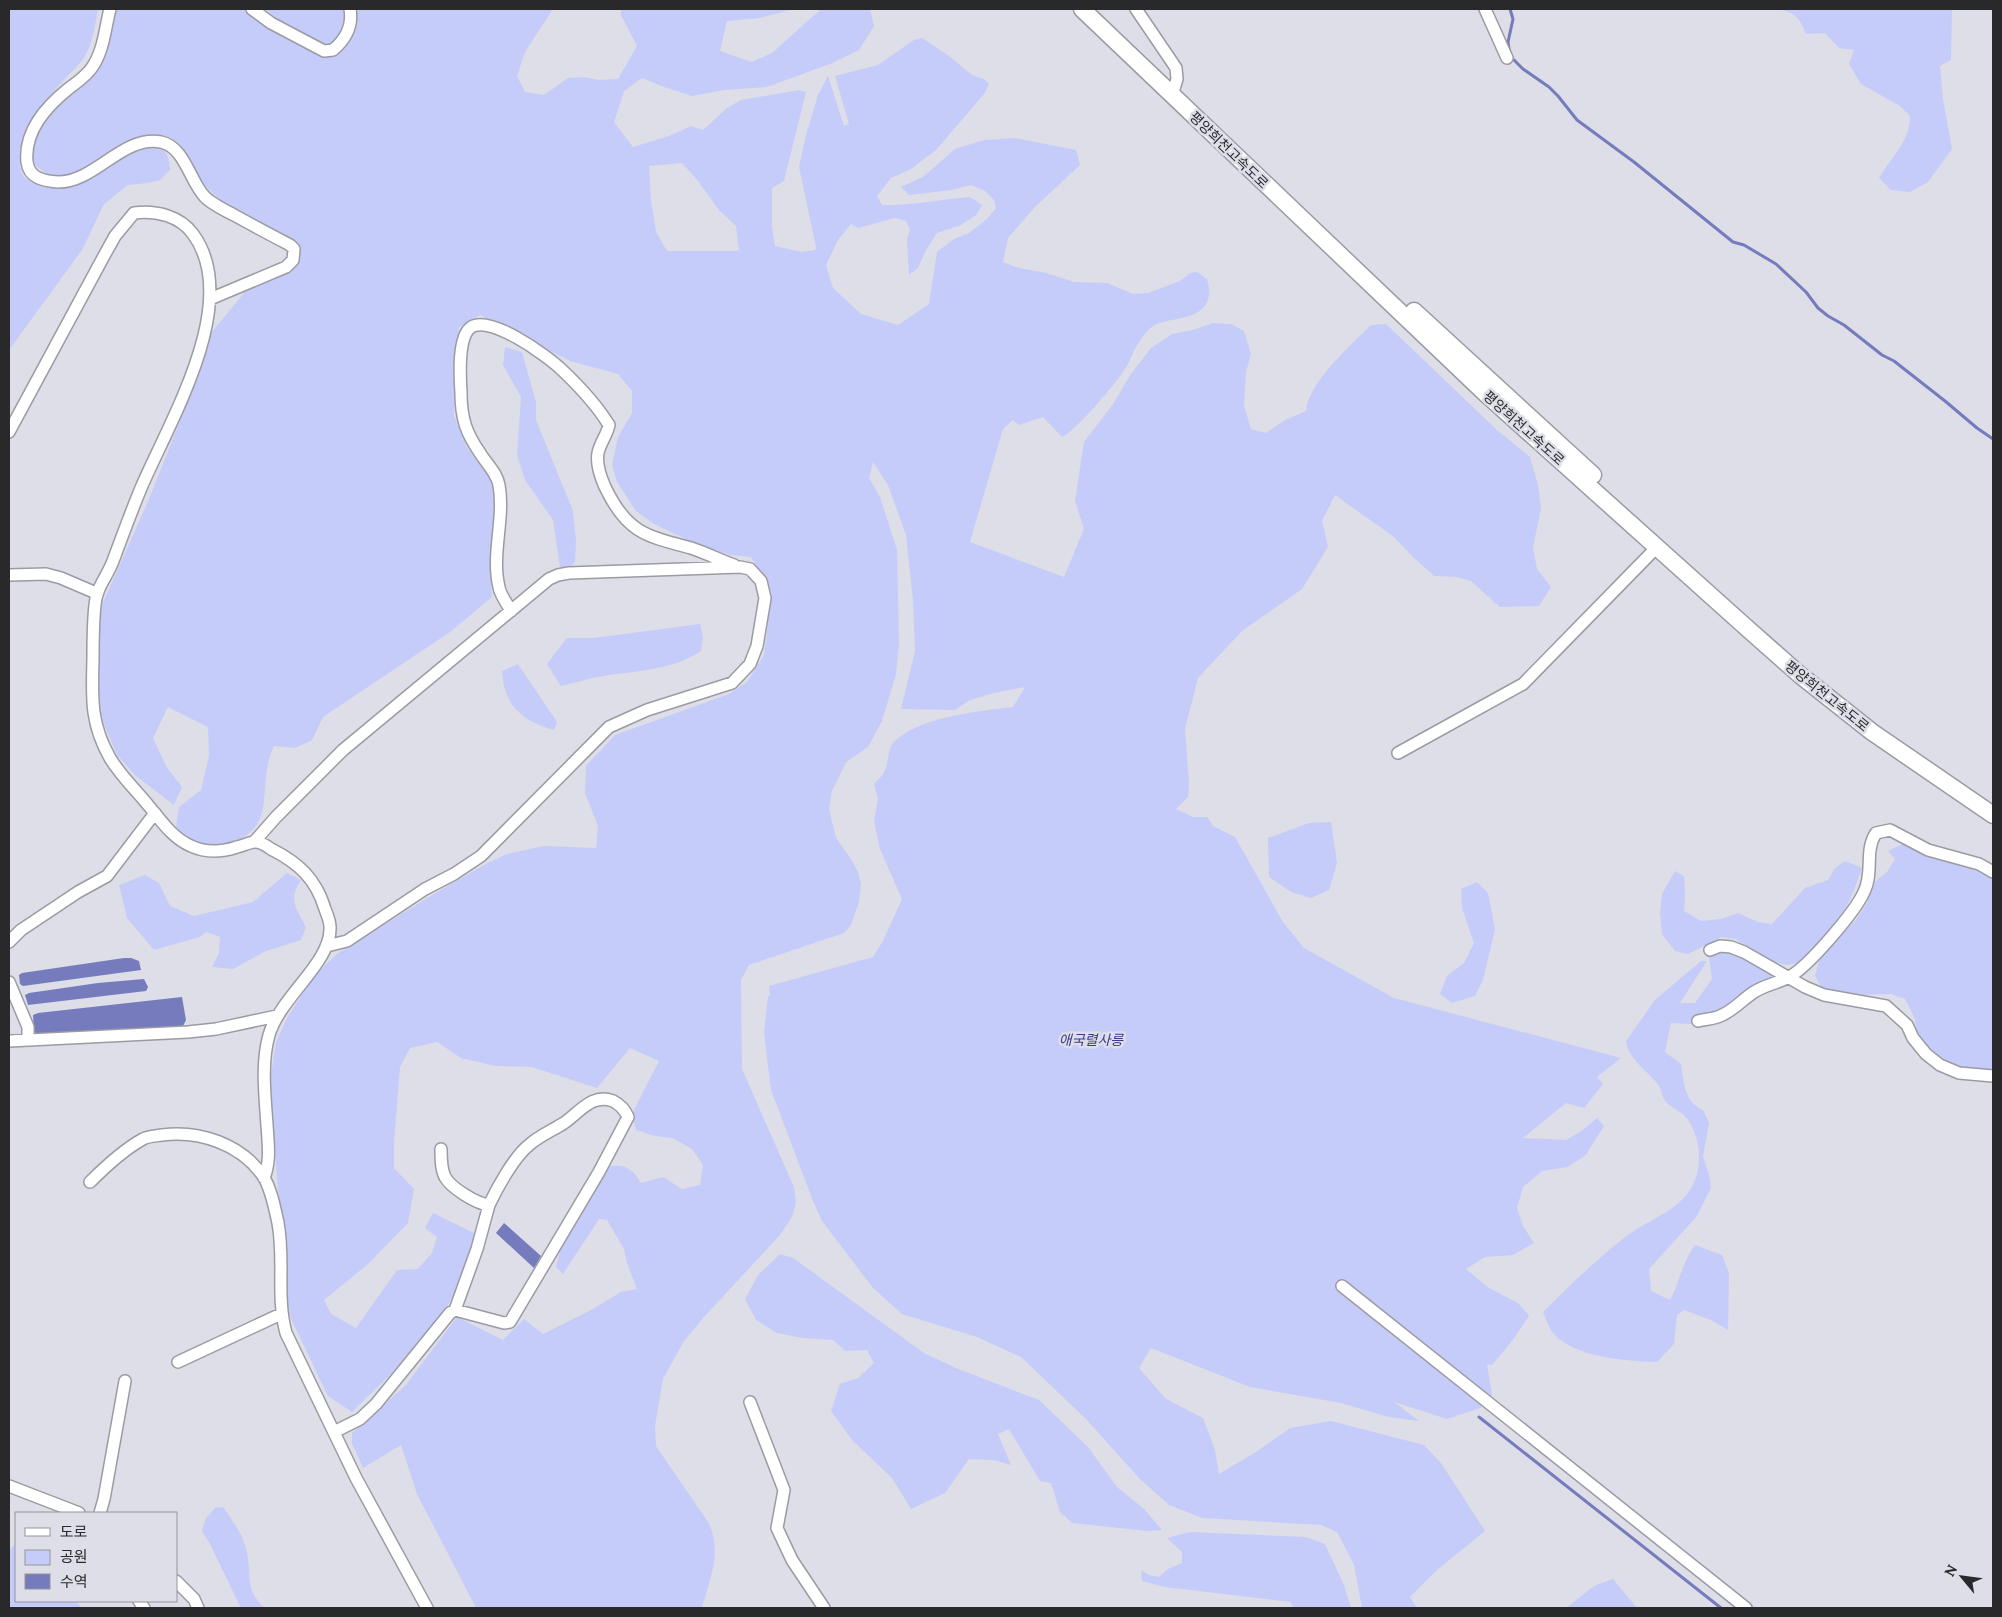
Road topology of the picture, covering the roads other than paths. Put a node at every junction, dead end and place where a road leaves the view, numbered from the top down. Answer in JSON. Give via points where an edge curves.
{"nodes":[{"id":1,"x":110,"y":9,"type":"edge"},
{"id":2,"x":252,"y":9,"type":"edge"},
{"id":3,"x":350,"y":9,"type":"edge"},
{"id":4,"x":1082,"y":9,"type":"edge"},
{"id":5,"x":1094,"y":9,"type":"edge"},
{"id":6,"x":1136,"y":9,"type":"edge"},
{"id":7,"x":1485,"y":9,"type":"edge"},
{"id":8,"x":1507,"y":58,"type":"dead end"},
{"id":9,"x":1174,"y":88,"type":"junction"},
{"id":10,"x":210,"y":299,"type":"junction"},
{"id":11,"x":9,"y":432,"type":"edge"},
{"id":12,"x":1658,"y":546,"type":"junction"},
{"id":13,"x":740,"y":567,"type":"junction"},
{"id":14,"x":9,"y":575,"type":"edge"},
{"id":15,"x":96,"y":593,"type":"junction"},
{"id":16,"x":511,"y":611,"type":"junction"},
{"id":17,"x":1398,"y":752,"type":"dead end"},
{"id":18,"x":1993,"y":805,"type":"edge"},
{"id":19,"x":155,"y":813,"type":"junction"},
{"id":20,"x":1993,"y":815,"type":"edge"},
{"id":21,"x":254,"y":842,"type":"junction"},
{"id":22,"x":1993,"y":872,"type":"edge"},
{"id":23,"x":9,"y":942,"type":"edge"},
{"id":24,"x":327,"y":946,"type":"junction"},
{"id":25,"x":1710,"y":950,"type":"dead end"},
{"id":26,"x":1787,"y":978,"type":"junction"},
{"id":27,"x":9,"y":982,"type":"edge"},
{"id":28,"x":277,"y":1016,"type":"junction"},
{"id":29,"x":1698,"y":1021,"type":"dead end"},
{"id":30,"x":28,"y":1040,"type":"junction"},
{"id":31,"x":9,"y":1041,"type":"edge"},
{"id":32,"x":1993,"y":1076,"type":"edge"},
{"id":33,"x":441,"y":1149,"type":"dead end"},
{"id":34,"x":264,"y":1178,"type":"junction"},
{"id":35,"x":90,"y":1182,"type":"dead end"},
{"id":36,"x":488,"y":1206,"type":"junction"},
{"id":37,"x":1342,"y":1286,"type":"dead end"},
{"id":38,"x":455,"y":1310,"type":"junction"},
{"id":39,"x":281,"y":1314,"type":"junction"},
{"id":40,"x":178,"y":1362,"type":"dead end"},
{"id":41,"x":124,"y":1382,"type":"dead end"},
{"id":42,"x":750,"y":1402,"type":"dead end"},
{"id":43,"x":334,"y":1432,"type":"junction"},
{"id":44,"x":9,"y":1486,"type":"edge"},
{"id":45,"x":76,"y":1512,"type":"edge"},
{"id":46,"x":100,"y":1512,"type":"edge"},
{"id":47,"x":178,"y":1583,"type":"edge"},
{"id":48,"x":198,"y":1608,"type":"edge"},
{"id":49,"x":427,"y":1608,"type":"edge"},
{"id":50,"x":824,"y":1608,"type":"edge"},
{"id":51,"x":1746,"y":1608,"type":"edge"}],
"edges":[{"from":1,"to":10,"type":"street","via":[[102,48],[92,68],[51,104],[31,134],[28,167],[33,176],[42,180],[70,181],[81,178],[137,145],[162,142],[170,145],[187,164],[205,197],[294,249],[293,260],[286,266]]},
{"from":2,"to":3,"type":"street","via":[[324,51],[333,50],[346,36],[351,20]]},
{"from":4,"to":12,"type":"highway","name":"평양희천고속도로","via":[[1486,394]]},
{"from":5,"to":9,"type":"highway","name":"평양희천고속도로"},
{"from":6,"to":9,"type":"street","via":[[1176,68]]},
{"from":7,"to":8,"type":"street"},
{"from":9,"to":18,"type":"highway","name":"평양희천고속도로","via":[[1815,678],[1858,713]]},
{"from":10,"to":11,"type":"street","via":[[209,270],[204,252],[188,228],[162,213],[134,213],[115,236]]},
{"from":10,"to":15,"type":"street","via":[[201,342],[180,405],[141,488],[110,571]]},
{"from":12,"to":17,"type":"street","via":[[1523,684]]},
{"from":12,"to":20,"type":"highway","name":"평양희천고속도로","via":[[1840,707]]},
{"from":13,"to":16,"type":"street","via":[[558,575],[539,586]]},
{"from":13,"to":16,"type":"street","via":[[693,549],[654,539],[634,526],[612,500],[602,480],[597,455],[609,425],[599,409],[561,369],[525,342],[498,328],[475,324],[468,329],[462,347],[462,412],[468,435],[499,482],[501,504],[496,574],[499,590]]},
{"from":13,"to":24,"type":"street","via":[[750,569],[761,581],[765,598],[757,646],[750,664],[732,683],[647,710],[609,727],[481,856],[347,940]]},
{"from":14,"to":15,"type":"street","via":[[46,574]]},
{"from":15,"to":19,"type":"street","via":[[91,704],[96,725],[110,756]]},
{"from":16,"to":21,"type":"street","via":[[343,750]]},
{"from":19,"to":21,"type":"street","via":[[178,838],[199,849],[224,851]]},
{"from":19,"to":23,"type":"street","via":[[107,876],[21,930]]},
{"from":21,"to":24,"type":"street","via":[[265,845],[301,867],[317,886],[330,926]]},
{"from":22,"to":26,"type":"street","via":[[1979,864],[1928,850],[1890,830],[1876,833],[1869,850],[1870,875],[1864,894],[1837,930],[1802,968]]},
{"from":24,"to":28,"type":"street"},
{"from":25,"to":26,"type":"street","via":[[1720,946],[1731,947]]},
{"from":26,"to":29,"type":"street","via":[[1756,990],[1718,1018]]},
{"from":26,"to":32,"type":"street","via":[[1824,995],[1886,1006],[1907,1025],[1926,1054],[1940,1064],[1959,1073]]},
{"from":27,"to":30,"type":"street","via":[[28,1027]]},
{"from":28,"to":30,"type":"street","via":[[188,1032]]},
{"from":28,"to":34,"type":"street","via":[[268,1039],[265,1078],[270,1165]]},
{"from":30,"to":31,"type":"street"},
{"from":33,"to":36,"type":"street","via":[[441,1164],[446,1178],[472,1200]]},
{"from":34,"to":35,"type":"street","via":[[257,1168],[219,1141],[204,1136],[172,1134],[144,1138],[111,1161]]},
{"from":34,"to":39,"type":"street","via":[[278,1224]]},
{"from":36,"to":38,"type":"street","via":[[477,1249]]},
{"from":36,"to":38,"type":"street","via":[[528,1146],[592,1101],[604,1098],[624,1108],[628,1117],[608,1157],[510,1322]]},
{"from":37,"to":51,"type":"street"},
{"from":38,"to":43,"type":"street","via":[[443,1320],[376,1404],[360,1419]]},
{"from":39,"to":40,"type":"street"},
{"from":39,"to":43,"type":"street","via":[[286,1333]]},
{"from":41,"to":46,"type":"street"},
{"from":42,"to":50,"type":"street","via":[[784,1490],[777,1528],[792,1560]]},
{"from":43,"to":49,"type":"street"},
{"from":44,"to":45,"type":"street"},
{"from":47,"to":48,"type":"street"}]}
